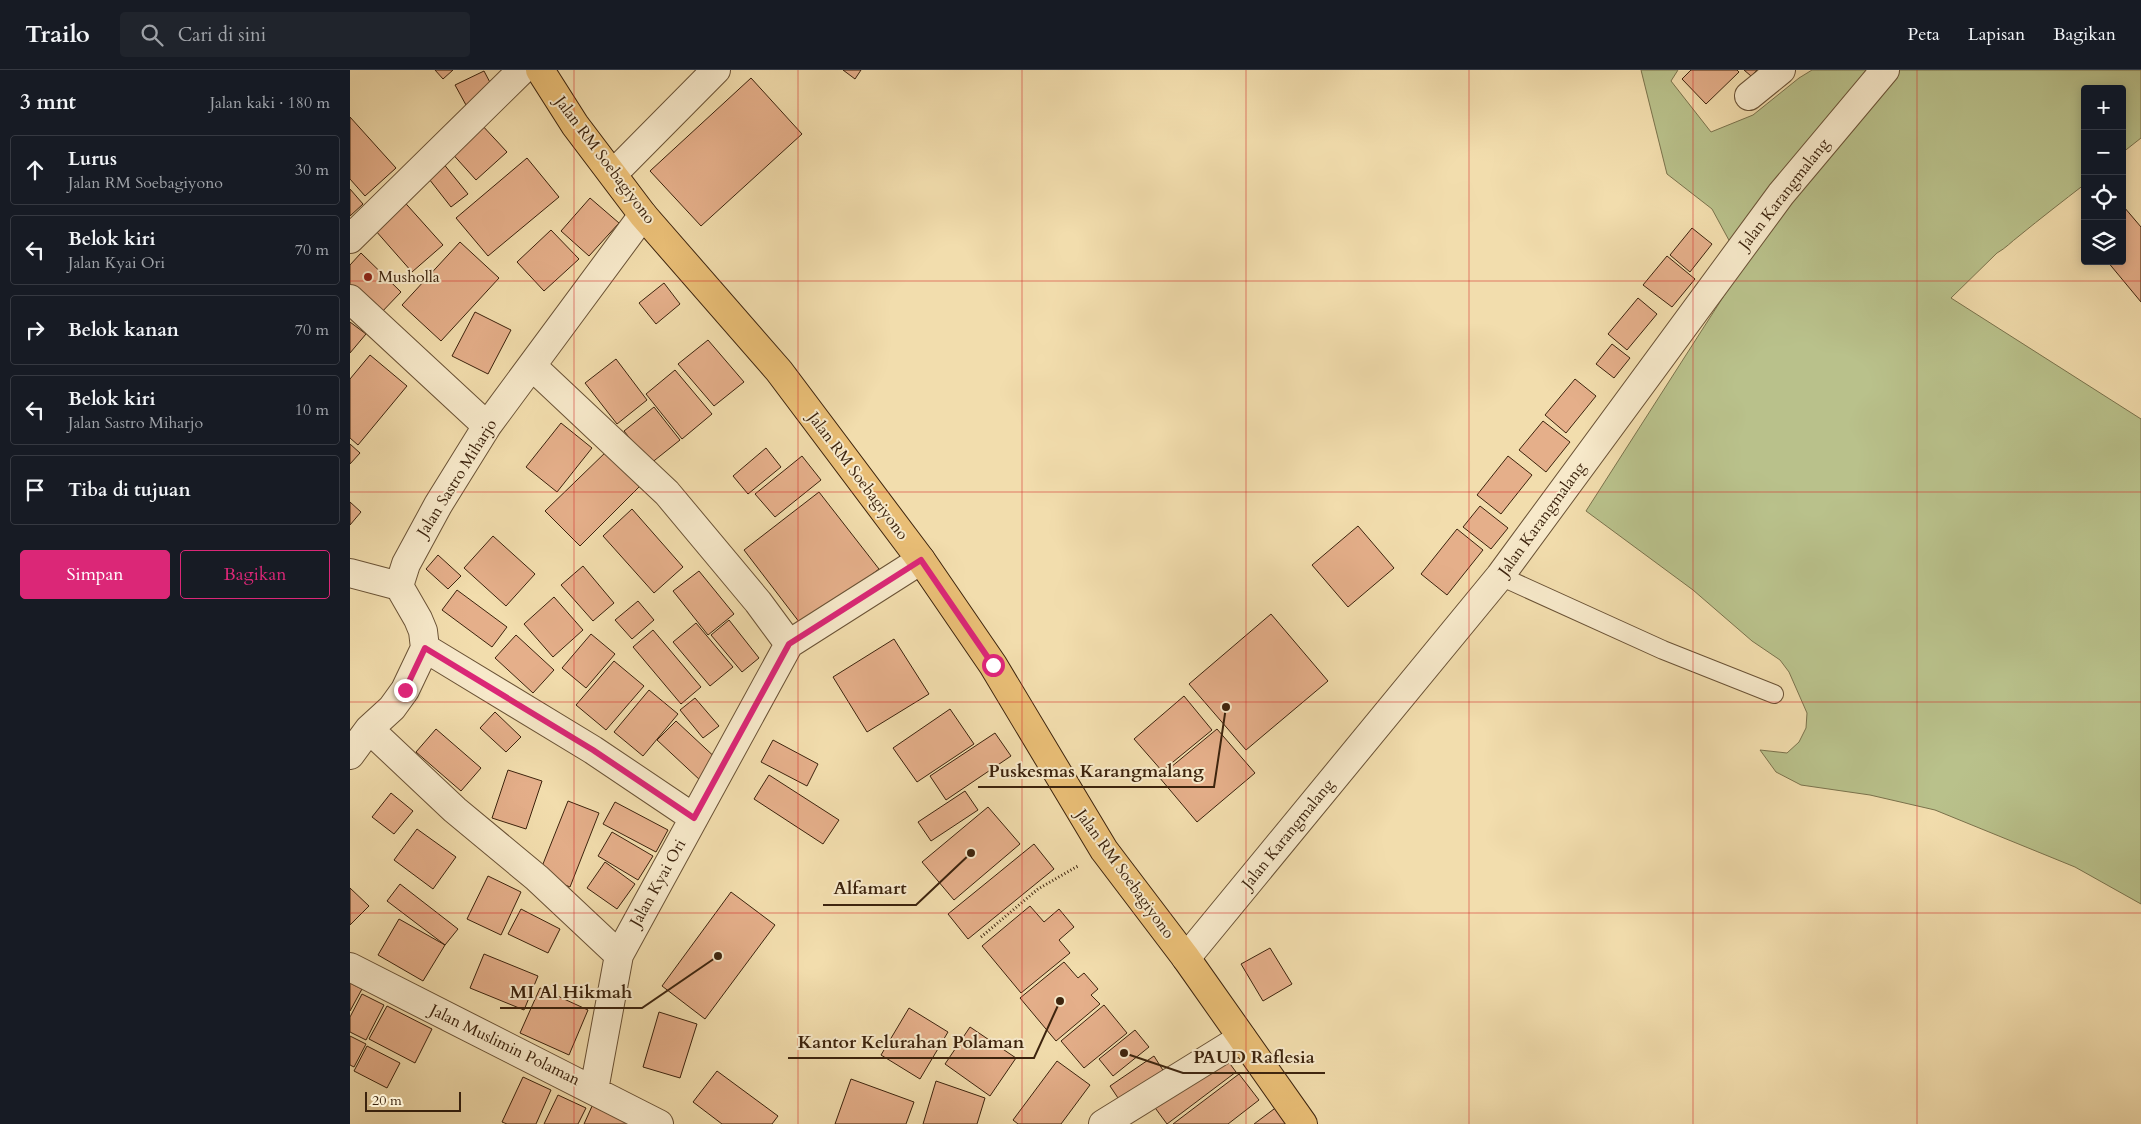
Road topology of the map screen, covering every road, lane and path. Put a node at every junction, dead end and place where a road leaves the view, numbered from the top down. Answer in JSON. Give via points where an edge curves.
{"nodes":[{"id":1,"x":522,"y":70,"type":"edge"},
{"id":2,"x":540,"y":70,"type":"edge"},
{"id":3,"x":716,"y":70,"type":"edge"},
{"id":4,"x":1782,"y":70,"type":"edge"},
{"id":5,"x":1885,"y":70,"type":"edge"},
{"id":6,"x":1749,"y":96,"type":"dead end"},
{"id":7,"x":613,"y":174,"type":"junction"},
{"id":8,"x":644,"y":214,"type":"junction"},
{"id":9,"x":350,"y":239,"type":"edge"},
{"id":10,"x":350,"y":299,"type":"edge"},
{"id":11,"x":532,"y":366,"type":"junction"},
{"id":12,"x":487,"y":426,"type":"junction"},
{"id":13,"x":921,"y":560,"type":"junction"},
{"id":14,"x":350,"y":573,"type":"edge"},
{"id":15,"x":1500,"y":576,"type":"junction"},
{"id":16,"x":400,"y":586,"type":"junction"},
{"id":17,"x":789,"y":644,"type":"junction"},
{"id":18,"x":425,"y":648,"type":"junction"},
{"id":19,"x":1774,"y":694,"type":"dead end"},
{"id":20,"x":369,"y":729,"type":"junction"},
{"id":21,"x":350,"y":755,"type":"edge"},
{"id":22,"x":694,"y":818,"type":"junction"},
{"id":23,"x":1104,"y":850,"type":"junction"},
{"id":24,"x":981,"y":937,"type":"dead end"},
{"id":25,"x":619,"y":955,"type":"junction"},
{"id":26,"x":1186,"y":958,"type":"junction"},
{"id":27,"x":350,"y":967,"type":"edge"},
{"id":28,"x":1242,"y":1038,"type":"junction"},
{"id":29,"x":594,"y":1090,"type":"junction"},
{"id":30,"x":659,"y":1124,"type":"edge"},
{"id":31,"x":1103,"y":1124,"type":"edge"},
{"id":32,"x":1303,"y":1124,"type":"edge"}],
"edges":[{"from":1,"to":9,"type":"street"},
{"from":2,"to":7,"type":"main road","name":"Jalan RM Soebagiyono","via":[[575,125]]},
{"from":3,"to":7,"type":"street"},
{"from":4,"to":6,"type":"street"},
{"from":5,"to":15,"type":"street","name":"Jalan Karangmalang","via":[[1781,194]]},
{"from":7,"to":8,"type":"main road","name":"Jalan RM Soebagiyono"},
{"from":8,"to":11,"type":"street","name":"Jalan Sastro Miharjo"},
{"from":8,"to":13,"type":"main road","name":"Jalan RM Soebagiyono","via":[[779,371]]},
{"from":10,"to":12,"type":"street"},
{"from":11,"to":12,"type":"street","name":"Jalan Sastro Miharjo"},
{"from":11,"to":17,"type":"street","via":[[666,493]]},
{"from":12,"to":16,"type":"street","name":"Jalan Sastro Miharjo","via":[[438,505],[406,564]]},
{"from":13,"to":17,"type":"street","name":"Jalan Kyai Ori"},
{"from":13,"to":23,"type":"main road","name":"Jalan RM Soebagiyono","via":[[993,665]]},
{"from":14,"to":16,"type":"street"},
{"from":15,"to":19,"type":"lane","via":[[1663,650]]},
{"from":15,"to":26,"type":"street","name":"Jalan Karangmalang"},
{"from":16,"to":18,"type":"street","via":[[423,631]]},
{"from":17,"to":22,"type":"street","name":"Jalan Kyai Ori"},
{"from":18,"to":20,"type":"street","via":[[405,690],[392,708]]},
{"from":18,"to":22,"type":"street","via":[[593,750]]},
{"from":20,"to":21,"type":"street"},
{"from":20,"to":25,"type":"street"},
{"from":22,"to":25,"type":"street","name":"Jalan Kyai Ori"},
{"from":23,"to":24,"type":"path","via":[[1038,889]]},
{"from":23,"to":26,"type":"main road","name":"Jalan RM Soebagiyono"},
{"from":25,"to":29,"type":"street","name":"Jalan Kyai Ori"},
{"from":26,"to":28,"type":"main road","name":"Jalan RM Soebagiyono"},
{"from":27,"to":29,"type":"street","name":"Jalan Muslimin Polaman"},
{"from":28,"to":31,"type":"street"},
{"from":28,"to":32,"type":"main road","name":"Jalan RM Soebagiyono"},
{"from":29,"to":30,"type":"street","name":"Jalan Muslimin Polaman"}]}
